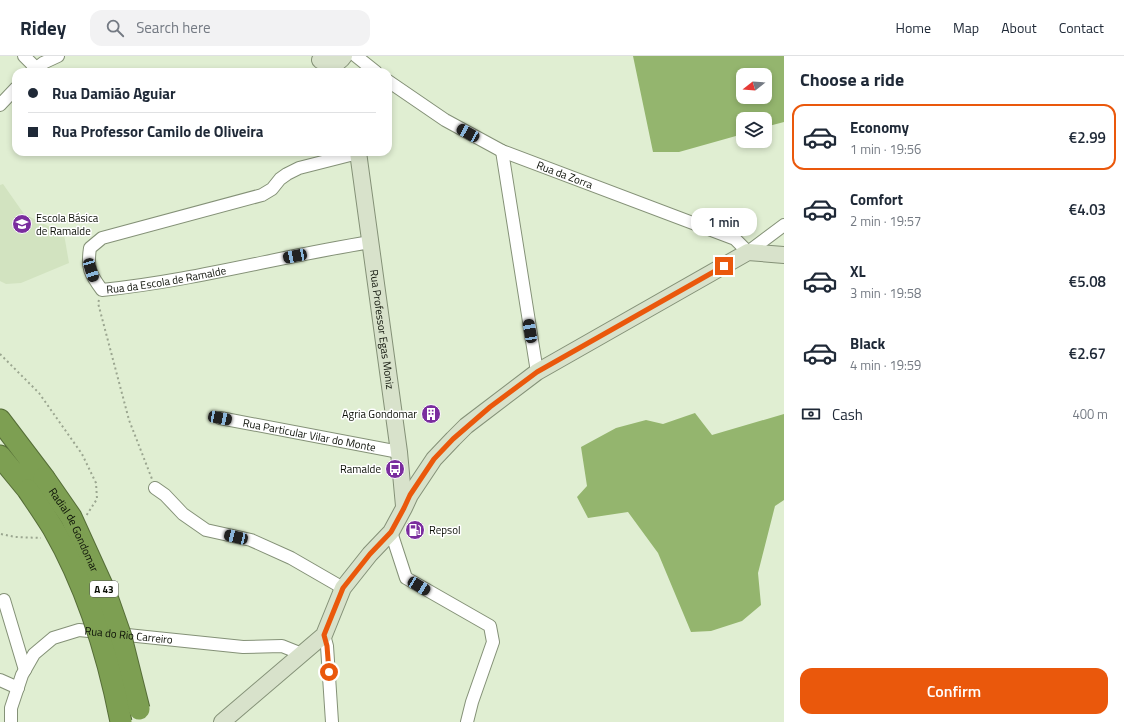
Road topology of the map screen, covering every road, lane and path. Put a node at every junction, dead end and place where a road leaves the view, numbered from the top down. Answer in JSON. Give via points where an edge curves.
{"nodes":[{"id":1,"x":24,"y":56,"type":"edge"},
{"id":2,"x":58,"y":56,"type":"edge"},
{"id":3,"x":345,"y":56,"type":"edge"},
{"id":4,"x":356,"y":56,"type":"edge"},
{"id":5,"x":321,"y":61,"type":"edge"},
{"id":6,"x":33,"y":68,"type":"edge"},
{"id":7,"x":37,"y":68,"type":"edge"},
{"id":8,"x":343,"y":68,"type":"edge"},
{"id":9,"x":371,"y":68,"type":"edge"},
{"id":10,"x":392,"y":84,"type":"edge"},
{"id":11,"x":12,"y":92,"type":"edge"},
{"id":12,"x":0,"y":105,"type":"edge"},
{"id":13,"x":502,"y":151,"type":"junction"},
{"id":14,"x":343,"y":156,"type":"edge"},
{"id":15,"x":359,"y":156,"type":"edge"},
{"id":16,"x":784,"y":225,"type":"edge"},
{"id":17,"x":370,"y":242,"type":"junction"},
{"id":18,"x":748,"y":252,"type":"junction"},
{"id":19,"x":784,"y":255,"type":"edge"},
{"id":20,"x":102,"y":290,"type":"junction"},
{"id":21,"x":0,"y":354,"type":"edge"},
{"id":22,"x":537,"y":372,"type":"junction"},
{"id":23,"x":220,"y":418,"type":"dead end"},
{"id":24,"x":0,"y":420,"type":"edge"},
{"id":25,"x":399,"y":452,"type":"junction"},
{"id":26,"x":0,"y":456,"type":"edge"},
{"id":27,"x":36,"y":484,"type":"junction"},
{"id":28,"x":155,"y":488,"type":"joint"},
{"id":29,"x":404,"y":508,"type":"junction"},
{"id":30,"x":82,"y":518,"type":"dead end"},
{"id":31,"x":391,"y":532,"type":"junction"},
{"id":32,"x":0,"y":534,"type":"edge"},
{"id":33,"x":42,"y":538,"type":"dead end"},
{"id":34,"x":343,"y":588,"type":"junction"},
{"id":35,"x":4,"y":600,"type":"dead end"},
{"id":36,"x":324,"y":635,"type":"junction"},
{"id":37,"x":302,"y":654,"type":"junction"},
{"id":38,"x":25,"y":670,"type":"junction"},
{"id":39,"x":0,"y":680,"type":"edge"},
{"id":40,"x":18,"y":688,"type":"junction"},
{"id":41,"x":11,"y":722,"type":"edge"},
{"id":42,"x":121,"y":722,"type":"edge"},
{"id":43,"x":141,"y":722,"type":"edge"},
{"id":44,"x":222,"y":722,"type":"edge"},
{"id":45,"x":332,"y":722,"type":"edge"},
{"id":46,"x":467,"y":722,"type":"edge"}],
"edges":[{"from":1,"to":6,"type":"street"},
{"from":2,"to":7,"type":"street"},
{"from":3,"to":5,"type":"main road","via":[[334,64],[329,65]]},
{"from":3,"to":8,"type":"main road"},
{"from":4,"to":9,"type":"street"},
{"from":10,"to":13,"type":"street","name":"Rua da Zorra","via":[[445,120]]},
{"from":11,"to":12,"type":"street"},
{"from":13,"to":18,"type":"street","name":"Rua da Zorra","via":[[735,239]]},
{"from":13,"to":22,"type":"street"},
{"from":14,"to":20,"type":"street","name":"Rua da Escola de Ramalde","via":[[299,168],[280,179],[272,189],[262,195],[102,238],[90,248],[88,261],[93,279]]},
{"from":15,"to":17,"type":"main road","name":"Rua Professor Egas Moniz"},
{"from":16,"to":18,"type":"street"},
{"from":17,"to":20,"type":"street","name":"Rua da Escola de Ramalde","via":[[168,281]]},
{"from":17,"to":25,"type":"main road","name":"Rua Professor Egas Moniz"},
{"from":18,"to":19,"type":"main road"},
{"from":18,"to":22,"type":"main road"},
{"from":20,"to":28,"type":"path","via":[[98,303],[110,352],[129,420]]},
{"from":21,"to":30,"type":"path","via":[[39,393],[82,454],[96,483],[97,499],[88,514]]},
{"from":22,"to":29,"type":"main road","via":[[453,439],[434,459]]},
{"from":23,"to":25,"type":"street","name":"Rua Particular Vilar do Monte"},
{"from":24,"to":27,"type":"highway","name":"Radial de Gondomar","number":"A 43"},
{"from":25,"to":29,"type":"main road","name":"Rua Professor Egas Moniz"},
{"from":26,"to":27,"type":"highway","name":"Radial de Gondomar","number":"A 43"},
{"from":27,"to":42,"type":"highway","name":"Radial de Gondomar","number":"A 43","bridge":true,"via":[[53,528],[88,602]]},
{"from":27,"to":43,"type":"highway","name":"Radial de Gondomar","number":"A 43","bridge":true,"via":[[71,517],[106,594],[121,637]]},
{"from":28,"to":34,"type":"street","via":[[206,530],[251,540],[291,558]]},
{"from":29,"to":31,"type":"main road"},
{"from":31,"to":34,"type":"main road"},
{"from":31,"to":46,"type":"street","via":[[406,578],[490,626],[493,642]]},
{"from":32,"to":33,"type":"path","via":[[15,538]]},
{"from":34,"to":36,"type":"main road"},
{"from":35,"to":38,"type":"street"},
{"from":36,"to":37,"type":"main road"},
{"from":36,"to":45,"type":"street"},
{"from":37,"to":38,"type":"street","name":"Rua do Rio Carreiro","via":[[282,646],[243,647],[79,630],[53,638],[34,654]]},
{"from":37,"to":44,"type":"main road"},
{"from":38,"to":40,"type":"street","name":"Rua do Rio Carreiro"},
{"from":39,"to":40,"type":"street"},
{"from":40,"to":41,"type":"street","name":"Rua do Rio Carreiro","via":[[10,708]]}]}
